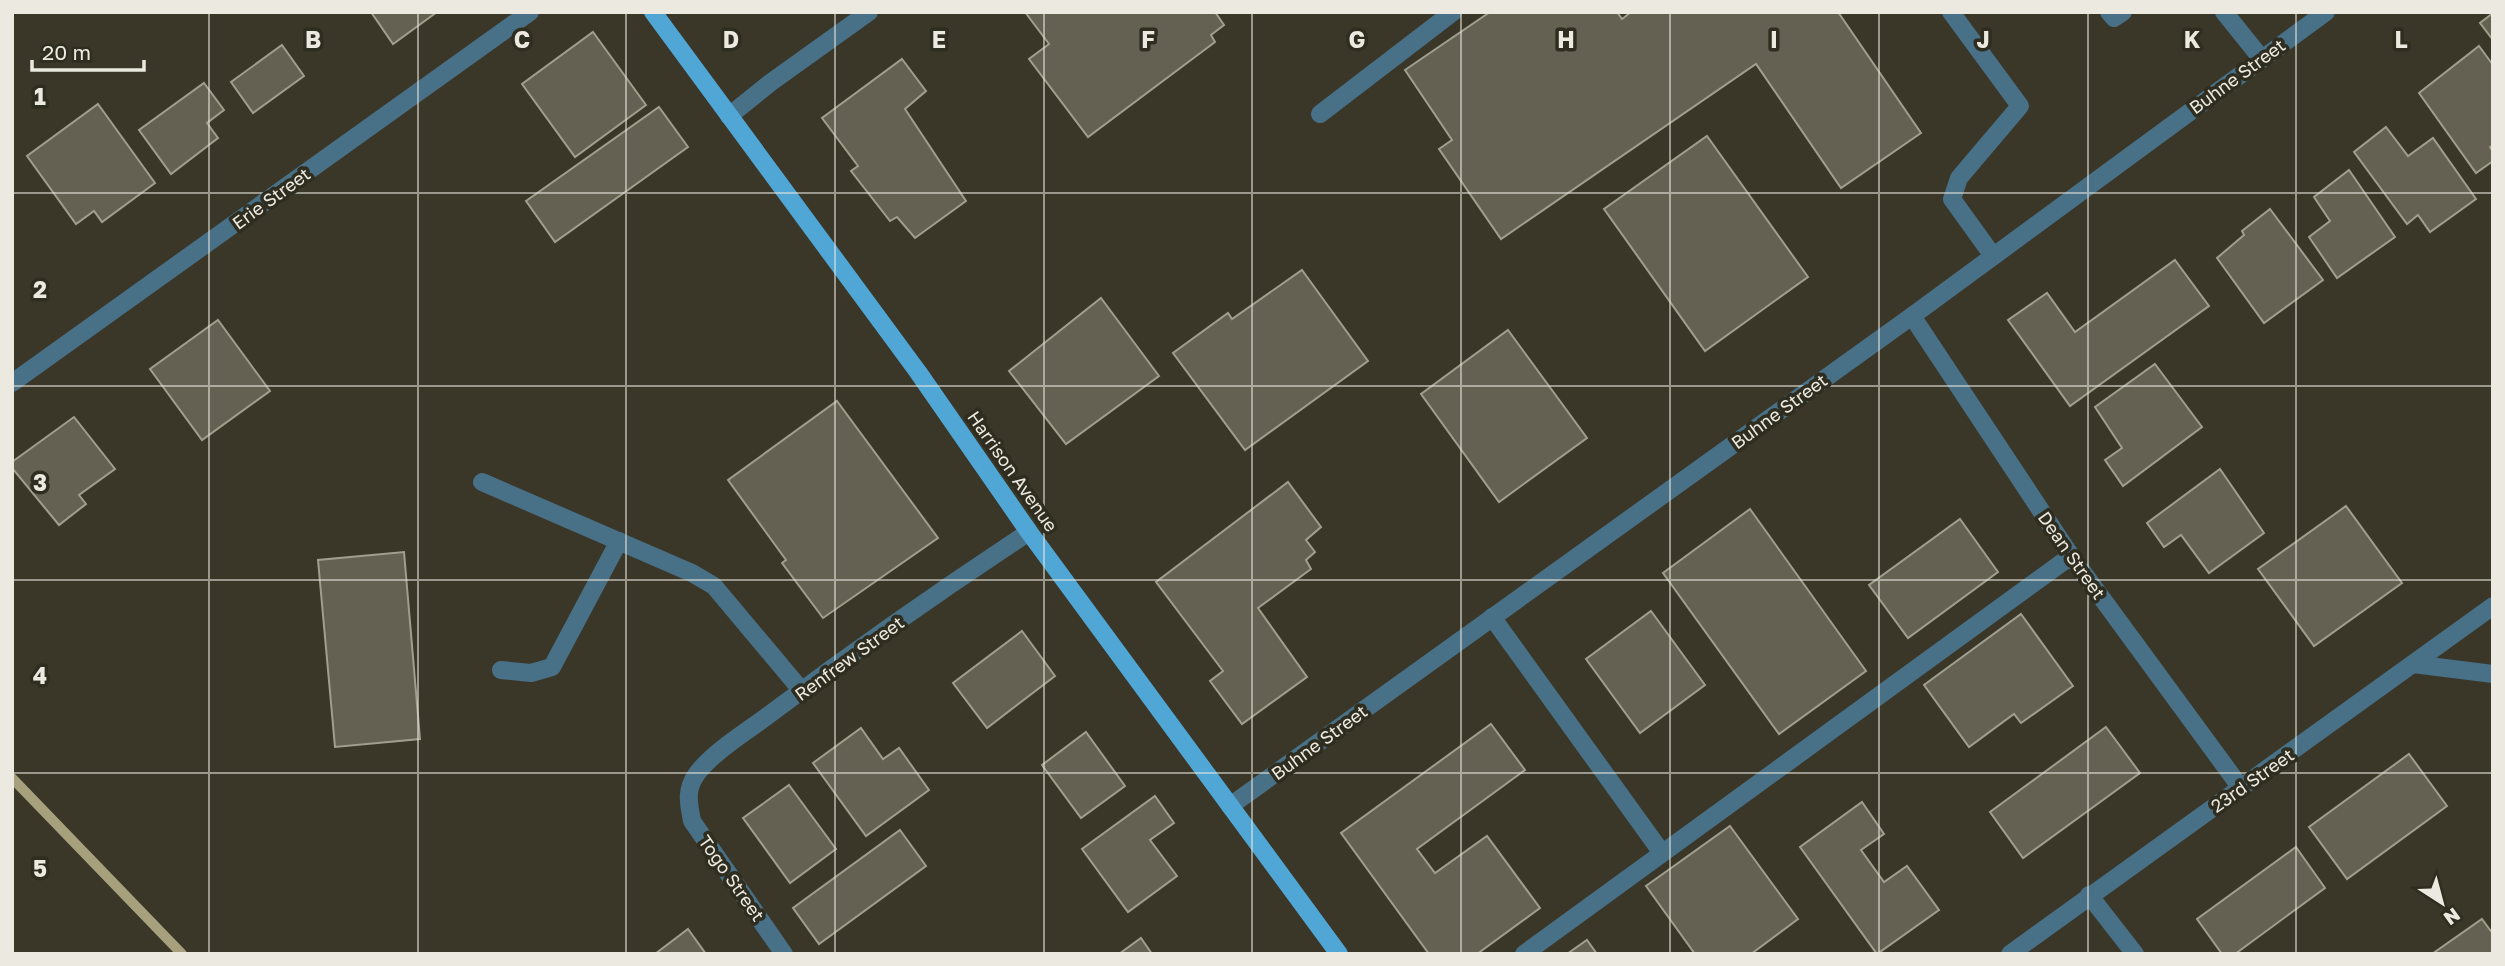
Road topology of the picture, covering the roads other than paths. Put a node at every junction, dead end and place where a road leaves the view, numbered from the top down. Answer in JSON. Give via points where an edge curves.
{"nodes":[{"id":1,"x":530,"y":12,"type":"edge"},
{"id":2,"x":653,"y":12,"type":"edge"},
{"id":3,"x":869,"y":12,"type":"edge"},
{"id":4,"x":1453,"y":12,"type":"edge"},
{"id":5,"x":1951,"y":12,"type":"edge"},
{"id":6,"x":2109,"y":12,"type":"edge"},
{"id":7,"x":2123,"y":12,"type":"edge"},
{"id":8,"x":2224,"y":12,"type":"edge"},
{"id":9,"x":2326,"y":12,"type":"edge"},
{"id":10,"x":2261,"y":58,"type":"junction"},
{"id":11,"x":1320,"y":114,"type":"dead end"},
{"id":12,"x":729,"y":116,"type":"junction"},
{"id":13,"x":1993,"y":256,"type":"junction"},
{"id":14,"x":1912,"y":316,"type":"junction"},
{"id":15,"x":12,"y":383,"type":"edge"},
{"id":16,"x":482,"y":482,"type":"dead end"},
{"id":17,"x":1029,"y":532,"type":"junction"},
{"id":18,"x":619,"y":541,"type":"junction"},
{"id":19,"x":2071,"y":556,"type":"junction"},
{"id":20,"x":2493,"y":606,"type":"edge"},
{"id":21,"x":1492,"y":617,"type":"junction"},
{"id":22,"x":2413,"y":664,"type":"junction"},
{"id":23,"x":501,"y":670,"type":"dead end"},
{"id":24,"x":2493,"y":674,"type":"edge"},
{"id":25,"x":802,"y":691,"type":"junction"},
{"id":26,"x":2241,"y":788,"type":"junction"},
{"id":27,"x":688,"y":800,"type":"joint"},
{"id":28,"x":1230,"y":806,"type":"junction"},
{"id":29,"x":1662,"y":853,"type":"junction"},
{"id":30,"x":2089,"y":895,"type":"junction"},
{"id":31,"x":784,"y":954,"type":"edge"},
{"id":32,"x":1339,"y":954,"type":"edge"},
{"id":33,"x":1524,"y":954,"type":"edge"},
{"id":34,"x":2010,"y":954,"type":"edge"},
{"id":35,"x":2135,"y":954,"type":"edge"}],
"edges":[{"from":1,"to":15,"type":"street","name":"Erie Street"},
{"from":2,"to":12,"type":"main road","name":"Harrison Avenue"},
{"from":3,"to":12,"type":"street"},
{"from":4,"to":11,"type":"street"},
{"from":5,"to":13,"type":"street","via":[[2020,106],[1959,178],[1952,199]]},
{"from":6,"to":7,"type":"street","via":[[2113,18]]},
{"from":8,"to":10,"type":"street"},
{"from":9,"to":10,"type":"street","name":"Buhne Street"},
{"from":10,"to":13,"type":"street","name":"Buhne Street"},
{"from":12,"to":17,"type":"main road","name":"Harrison Avenue","via":[[918,372]]},
{"from":13,"to":14,"type":"street","name":"Buhne Street"},
{"from":14,"to":19,"type":"street","name":"Dean Street"},
{"from":14,"to":21,"type":"street","name":"Buhne Street"},
{"from":16,"to":18,"type":"street"},
{"from":17,"to":25,"type":"street","name":"Renfrew Street"},
{"from":17,"to":28,"type":"main road","name":"Harrison Avenue"},
{"from":18,"to":23,"type":"street","via":[[552,667],[531,673]]},
{"from":18,"to":25,"type":"street","via":[[714,586]]},
{"from":19,"to":26,"type":"street","name":"Dean Street"},
{"from":19,"to":29,"type":"street"},
{"from":20,"to":22,"type":"street","name":"23rd Street"},
{"from":21,"to":28,"type":"street","name":"Buhne Street"},
{"from":21,"to":29,"type":"street"},
{"from":22,"to":24,"type":"street"},
{"from":22,"to":26,"type":"street","name":"23rd Street"},
{"from":25,"to":27,"type":"street","name":"Renfrew Street","via":[[698,772],[689,786]]},
{"from":26,"to":30,"type":"street","name":"23rd Street"},
{"from":27,"to":31,"type":"street","name":"Togo Street","via":[[692,821]]},
{"from":28,"to":32,"type":"main road","name":"Harrison Avenue"},
{"from":29,"to":33,"type":"street"},
{"from":30,"to":34,"type":"street","name":"23rd Street"},
{"from":30,"to":35,"type":"street"}]}
